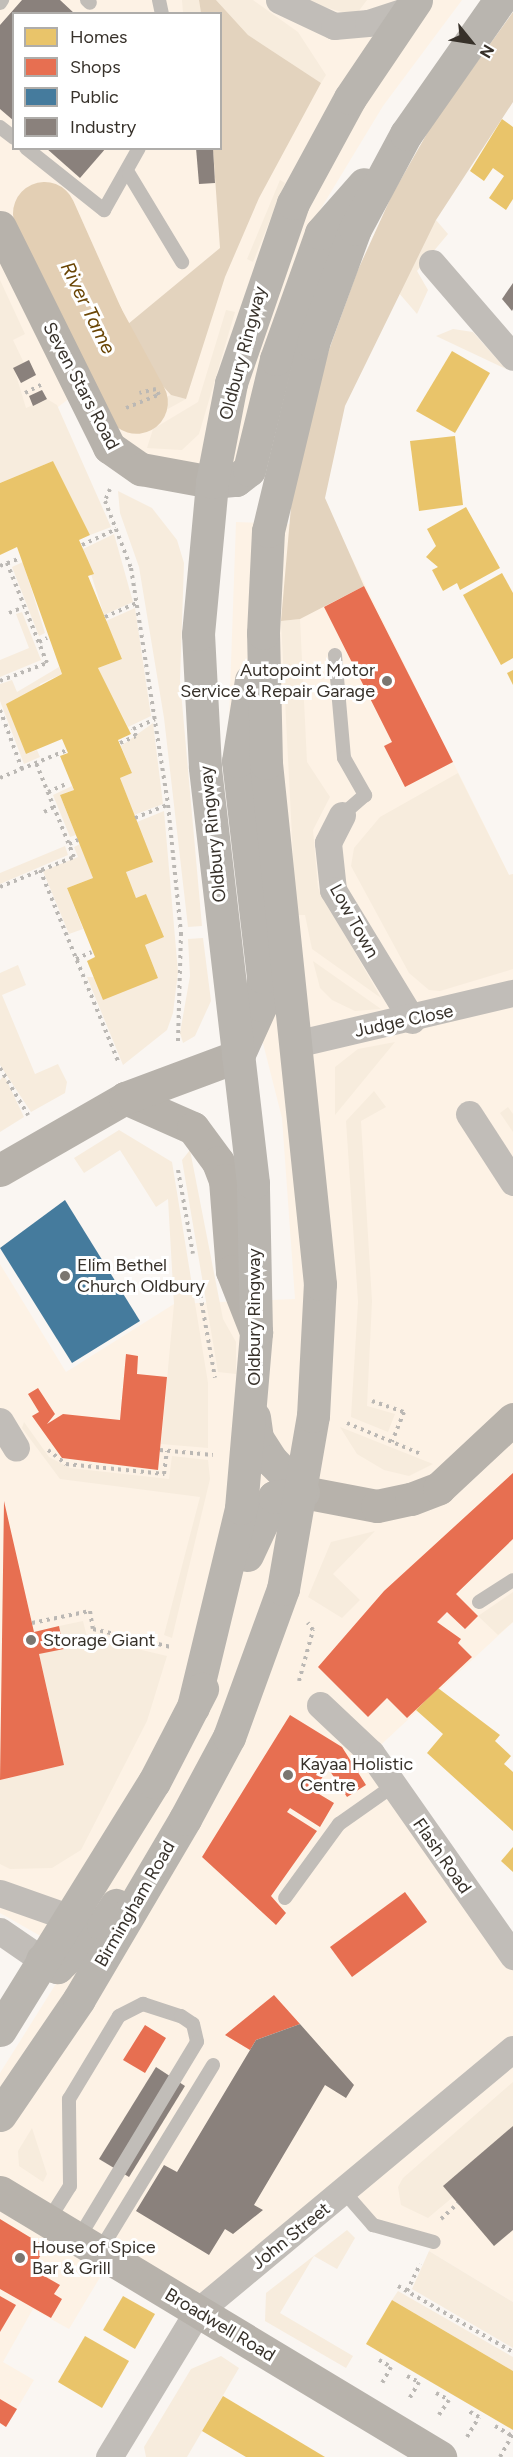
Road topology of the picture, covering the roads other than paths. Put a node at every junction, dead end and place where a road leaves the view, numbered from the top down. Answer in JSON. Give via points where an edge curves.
{"nodes":[{"id":1,"x":500,"y":0,"type":"edge"},
{"id":2,"x":285,"y":5,"type":"edge"},
{"id":3,"x":412,"y":5,"type":"edge"},
{"id":4,"x":0,"y":127,"type":"edge"},
{"id":5,"x":406,"y":134,"type":"junction"},
{"id":6,"x":12,"y":136,"type":"edge"},
{"id":7,"x":28,"y":150,"type":"edge"},
{"id":8,"x":138,"y":150,"type":"edge"},
{"id":9,"x":129,"y":174,"type":"junction"},
{"id":10,"x":0,"y":227,"type":"edge"},
{"id":11,"x":182,"y":262,"type":"dead end"},
{"id":12,"x":432,"y":262,"type":"dead end"},
{"id":13,"x":513,"y":357,"type":"edge"},
{"id":14,"x":212,"y":482,"type":"junction"},
{"id":15,"x":263,"y":635,"type":"junction"},
{"id":16,"x":335,"y":655,"type":"dead end"},
{"id":17,"x":342,"y":815,"type":"joint"},
{"id":18,"x":513,"y":993,"type":"edge"},
{"id":19,"x":230,"y":994,"type":"junction"},
{"id":20,"x":412,"y":1020,"type":"junction"},
{"id":21,"x":254,"y":1022,"type":"junction"},
{"id":22,"x":295,"y":1044,"type":"junction"},
{"id":23,"x":238,"y":1056,"type":"junction"},
{"id":24,"x":124,"y":1084,"type":"junction"},
{"id":25,"x":469,"y":1114,"type":"dead end"},
{"id":26,"x":0,"y":1170,"type":"edge"},
{"id":27,"x":513,"y":1182,"type":"edge"},
{"id":28,"x":256,"y":1332,"type":"junction"},
{"id":29,"x":252,"y":1409,"type":"junction"},
{"id":30,"x":513,"y":1419,"type":"edge"},
{"id":31,"x":0,"y":1421,"type":"edge"},
{"id":32,"x":8,"y":1450,"type":"edge"},
{"id":33,"x":303,"y":1492,"type":"junction"},
{"id":34,"x":513,"y":1580,"type":"edge"},
{"id":35,"x":479,"y":1602,"type":"dead end"},
{"id":36,"x":250,"y":1683,"type":"junction"},
{"id":37,"x":320,"y":1705,"type":"road end"},
{"id":38,"x":193,"y":1707,"type":"junction"},
{"id":39,"x":393,"y":1786,"type":"junction"},
{"id":40,"x":0,"y":1893,"type":"edge"},
{"id":41,"x":285,"y":1898,"type":"dead end"},
{"id":42,"x":77,"y":1929,"type":"junction"},
{"id":43,"x":0,"y":1931,"type":"edge"},
{"id":44,"x":513,"y":1956,"type":"edge"},
{"id":45,"x":42,"y":1960,"type":"junction"},
{"id":46,"x":79,"y":1999,"type":"junction"},
{"id":47,"x":0,"y":2030,"type":"edge"},
{"id":48,"x":513,"y":2049,"type":"edge"},
{"id":49,"x":213,"y":2065,"type":"dead end"},
{"id":50,"x":0,"y":2115,"type":"edge"},
{"id":51,"x":0,"y":2192,"type":"edge"},
{"id":52,"x":345,"y":2193,"type":"junction"},
{"id":53,"x":48,"y":2221,"type":"junction"},
{"id":54,"x":434,"y":2242,"type":"dead end"},
{"id":55,"x":88,"y":2245,"type":"junction"},
{"id":56,"x":197,"y":2312,"type":"junction"},
{"id":57,"x":451,"y":2452,"type":"edge"},
{"id":58,"x":109,"y":2457,"type":"edge"}],
"edges":[{"from":1,"to":5,"type":"main road"},
{"from":2,"to":3,"type":"street","via":[[334,26],[368,23]]},
{"from":3,"to":14,"type":"main road","name":"Oldbury Ringway","via":[[351,98],[293,203],[231,383]]},
{"from":4,"to":6,"type":"lane"},
{"from":5,"to":14,"type":"main road","via":[[321,233],[276,359],[249,470],[236,480]]},
{"from":5,"to":15,"type":"main road","via":[[355,229],[313,343],[268,531]]},
{"from":7,"to":9,"type":"lane","via":[[104,210]]},
{"from":8,"to":9,"type":"lane"},
{"from":9,"to":11,"type":"lane"},
{"from":10,"to":14,"type":"street","name":"Seven Stars Road","via":[[109,447],[141,469]]},
{"from":12,"to":13,"type":"street"},
{"from":14,"to":19,"type":"main road","name":"Oldbury Ringway","via":[[198,634],[205,767]]},
{"from":15,"to":21,"type":"main road","via":[[238,761],[263,978]]},
{"from":15,"to":22,"type":"main road","via":[[266,763]]},
{"from":16,"to":17,"type":"lane","via":[[344,758],[365,795]]},
{"from":17,"to":20,"type":"street","name":"Low Town","via":[[328,843],[333,890]]},
{"from":18,"to":20,"type":"street","name":"Judge Close"},
{"from":19,"to":21,"type":"main road"},
{"from":19,"to":23,"type":"main road","name":"Oldbury Ringway"},
{"from":20,"to":22,"type":"street","name":"Judge Close"},
{"from":21,"to":22,"type":"main road","via":[[272,1040]]},
{"from":21,"to":23,"type":"main road"},
{"from":22,"to":33,"type":"main road","via":[[320,1284]]},
{"from":23,"to":24,"type":"street"},
{"from":23,"to":28,"type":"main road","name":"Oldbury Ringway","via":[[253,1183]]},
{"from":24,"to":26,"type":"street"},
{"from":24,"to":28,"type":"street","via":[[193,1128],[218,1162],[225,1180],[232,1271]]},
{"from":25,"to":27,"type":"street"},
{"from":28,"to":29,"type":"main road","name":"Oldbury Ringway"},
{"from":29,"to":33,"type":"main road","via":[[257,1438]]},
{"from":29,"to":38,"type":"main road","name":"Oldbury Ringway","via":[[241,1508]]},
{"from":30,"to":33,"type":"street","via":[[439,1488],[411,1499],[377,1506]]},
{"from":31,"to":32,"type":"street"},
{"from":33,"to":36,"type":"main road","via":[[283,1589]]},
{"from":33,"to":38,"type":"main road","via":[[274,1497],[260,1517],[227,1630]]},
{"from":34,"to":35,"type":"lane"},
{"from":36,"to":42,"type":"main road","via":[[176,1814],[103,1925]]},
{"from":36,"to":46,"type":"main road","name":"Birmingham Road","via":[[185,1819]]},
{"from":37,"to":39,"type":"street","name":"Flash Road","via":[[366,1747]]},
{"from":38,"to":42,"type":"main road"},
{"from":39,"to":41,"type":"lane","via":[[339,1824]]},
{"from":39,"to":44,"type":"street","name":"Flash Road"},
{"from":40,"to":42,"type":"street"},
{"from":42,"to":45,"type":"main road"},
{"from":42,"to":46,"type":"main road","via":[[90,1953]]},
{"from":43,"to":45,"type":"street"},
{"from":45,"to":47,"type":"main road"},
{"from":46,"to":50,"type":"main road","name":"Birmingham Road"},
{"from":48,"to":52,"type":"street","name":"John Street"},
{"from":49,"to":55,"type":"lane"},
{"from":51,"to":53,"type":"street","name":"Broadwell Road"},
{"from":52,"to":54,"type":"lane","via":[[374,2225]]},
{"from":52,"to":56,"type":"street","name":"John Street"},
{"from":53,"to":55,"type":"street","name":"Broadwell Road"},
{"from":53,"to":55,"type":"lane","via":[[69,2186],[69,2099],[119,2016],[143,2004],[181,2016],[193,2024],[196,2042]]},
{"from":55,"to":56,"type":"street","name":"Broadwell Road"},
{"from":56,"to":57,"type":"street","name":"Broadwell Road"},
{"from":56,"to":58,"type":"street","name":"John Street"}]}
